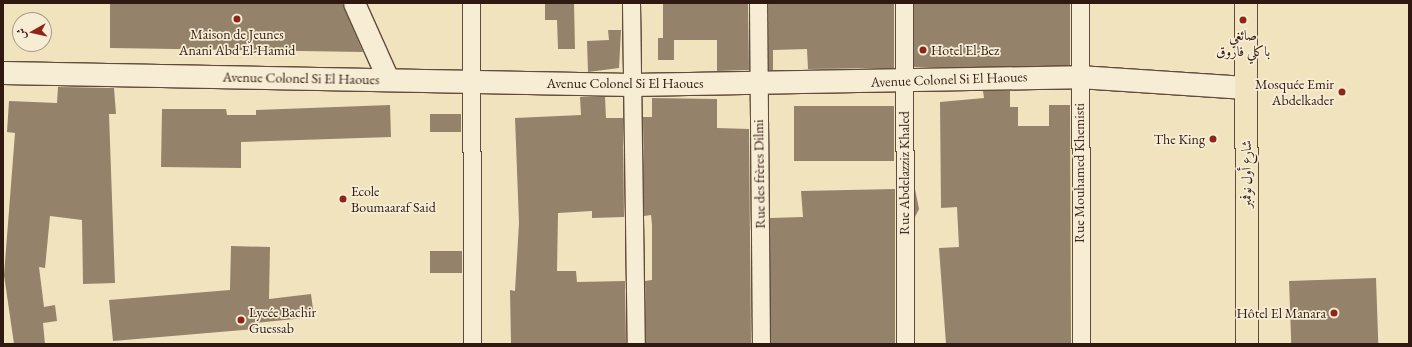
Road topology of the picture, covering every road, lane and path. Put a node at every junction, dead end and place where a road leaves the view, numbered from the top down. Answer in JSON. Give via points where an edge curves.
{"nodes":[{"id":1,"x":354,"y":3,"type":"edge"},
{"id":2,"x":472,"y":3,"type":"edge"},
{"id":3,"x":631,"y":3,"type":"edge"},
{"id":4,"x":758,"y":3,"type":"edge"},
{"id":5,"x":904,"y":3,"type":"edge"},
{"id":6,"x":1080,"y":3,"type":"edge"},
{"id":7,"x":1246,"y":3,"type":"edge"},
{"id":8,"x":3,"y":74,"type":"edge"},
{"id":9,"x":1079,"y":77,"type":"junction"},
{"id":10,"x":388,"y":79,"type":"junction"},
{"id":11,"x":472,"y":80,"type":"junction"},
{"id":12,"x":758,"y":82,"type":"junction"},
{"id":13,"x":904,"y":82,"type":"junction"},
{"id":14,"x":632,"y":85,"type":"junction"},
{"id":15,"x":1246,"y":88,"type":"junction"},
{"id":16,"x":472,"y":344,"type":"edge"},
{"id":17,"x":636,"y":344,"type":"edge"},
{"id":18,"x":761,"y":344,"type":"edge"},
{"id":19,"x":905,"y":344,"type":"edge"},
{"id":20,"x":1081,"y":344,"type":"edge"},
{"id":21,"x":1247,"y":344,"type":"edge"}],
"edges":[{"from":1,"to":10,"type":"street"},
{"from":2,"to":11,"type":"street"},
{"from":3,"to":14,"type":"street"},
{"from":4,"to":12,"type":"street","name":"Rue des frères Dilmi"},
{"from":5,"to":13,"type":"street","name":"Rue Abdelazziz Khaled"},
{"from":6,"to":9,"type":"street","name":"Rue Mouhamed Khemisti"},
{"from":7,"to":15,"type":"main road","name":"شارع أول نوفمبر"},
{"from":8,"to":10,"type":"main road","name":"Avenue Colonel Si El Haoues"},
{"from":9,"to":13,"type":"main road","name":"Avenue Colonel Si El Haoues"},
{"from":9,"to":15,"type":"main road","name":"Avenue Colonel Si El Haoues"},
{"from":9,"to":20,"type":"street","name":"Rue Mouhamed Khemisti"},
{"from":10,"to":11,"type":"main road","name":"Avenue Colonel Si El Haoues"},
{"from":11,"to":14,"type":"main road","name":"Avenue Colonel Si El Haoues"},
{"from":11,"to":16,"type":"street"},
{"from":12,"to":13,"type":"main road","name":"Avenue Colonel Si El Haoues"},
{"from":12,"to":14,"type":"main road","name":"Avenue Colonel Si El Haoues"},
{"from":12,"to":18,"type":"street","name":"Rue des frères Dilmi"},
{"from":13,"to":19,"type":"street","name":"Rue Abdelazziz Khaled"},
{"from":14,"to":17,"type":"street","via":[[637,221]]},
{"from":15,"to":21,"type":"main road","name":"شارع أول نوفمبر"}]}
